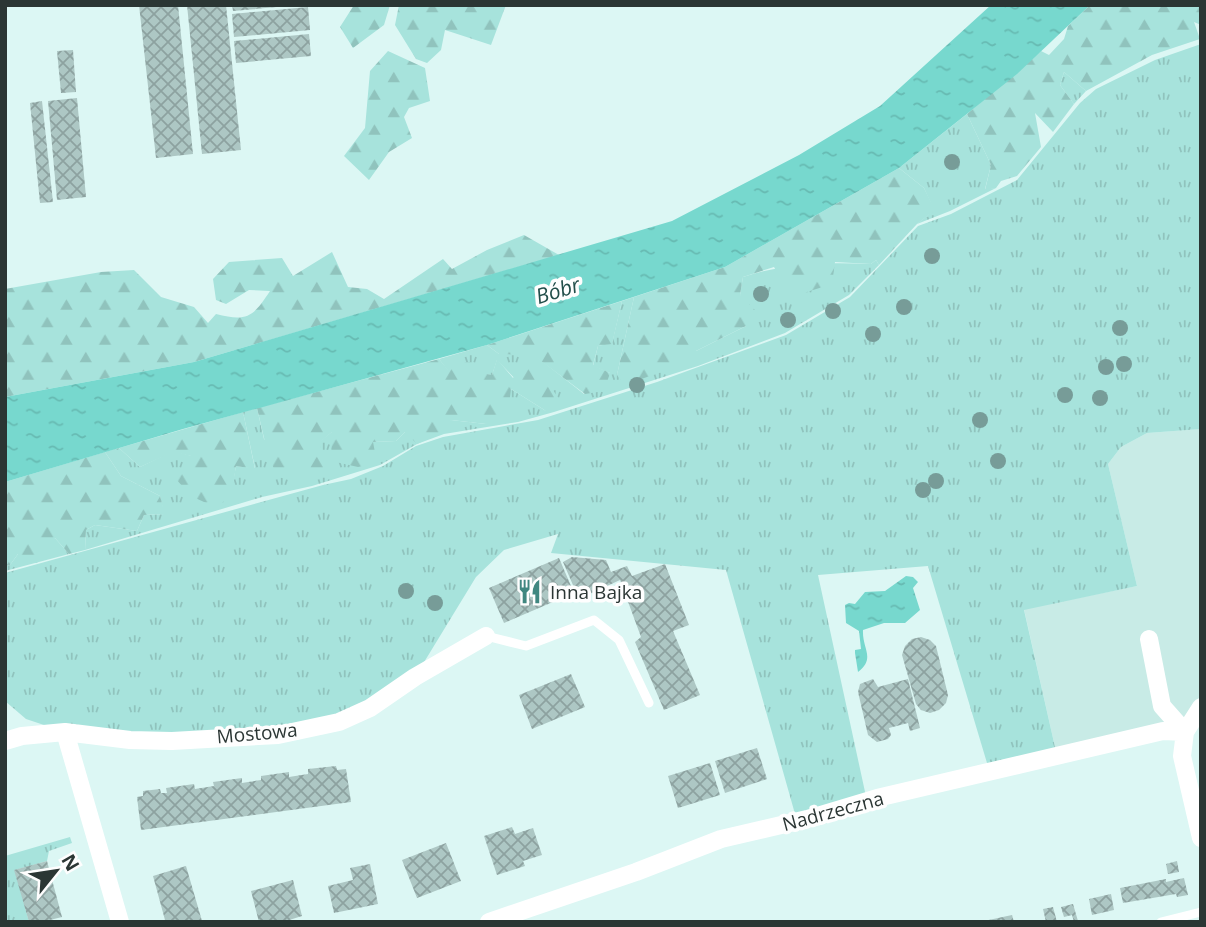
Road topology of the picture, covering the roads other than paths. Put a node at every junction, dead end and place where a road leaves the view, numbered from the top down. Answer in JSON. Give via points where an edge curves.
{"nodes":[{"id":1,"x":486,"y":636,"type":"joint"},
{"id":2,"x":1149,"y":639,"type":"dead end"},
{"id":3,"x":649,"y":703,"type":"dead end"},
{"id":4,"x":1201,"y":707,"type":"edge"},
{"id":5,"x":65,"y":732,"type":"junction"},
{"id":6,"x":1185,"y":732,"type":"junction"},
{"id":7,"x":5,"y":741,"type":"edge"},
{"id":8,"x":1201,"y":838,"type":"edge"},
{"id":9,"x":1201,"y":912,"type":"edge"},
{"id":10,"x":120,"y":922,"type":"edge"},
{"id":11,"x":489,"y":922,"type":"edge"},
{"id":12,"x":1161,"y":922,"type":"edge"}],
"edges":[{"from":1,"to":3,"type":"lane","via":[[526,646],[594,620],[619,640]]},
{"from":1,"to":5,"type":"street","name":"Mostowa","via":[[370,708],[339,722],[278,735],[172,741]]},
{"from":2,"to":6,"type":"street","via":[[1162,706]]},
{"from":4,"to":6,"type":"street"},
{"from":5,"to":7,"type":"street","name":"Mostowa"},
{"from":5,"to":10,"type":"street"},
{"from":6,"to":8,"type":"street","via":[[1182,756]]},
{"from":6,"to":11,"type":"street","name":"Nadrzeczna","via":[[1163,731],[721,839]]},
{"from":9,"to":12,"type":"lane"}]}
